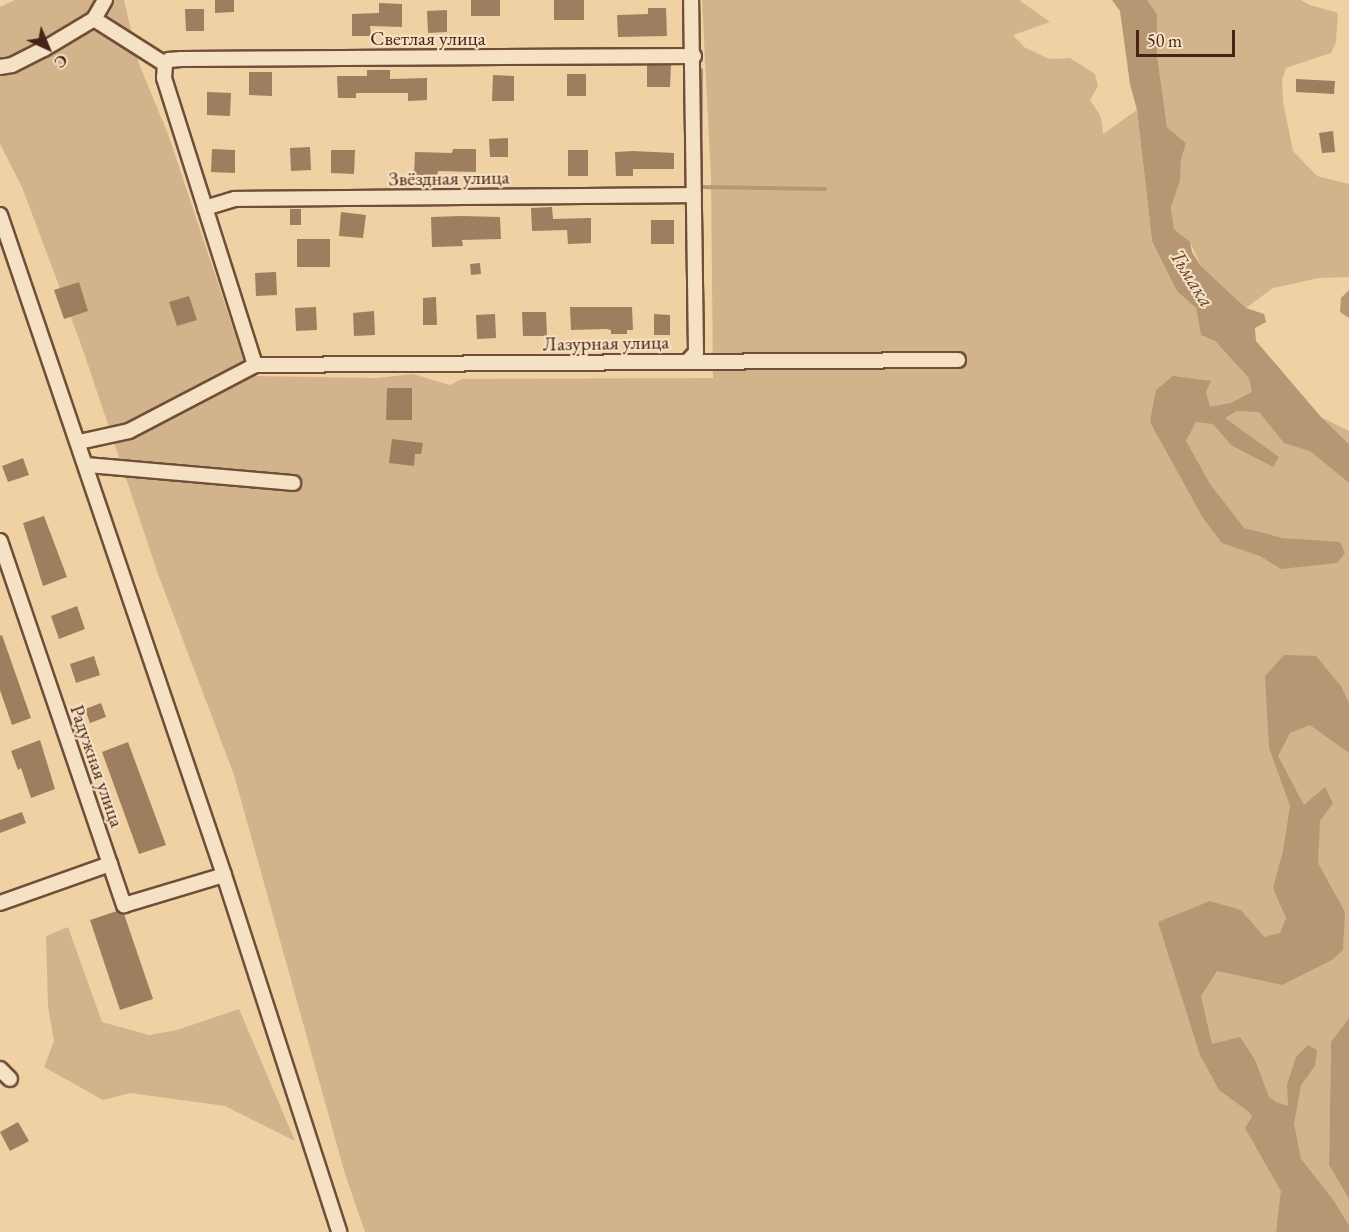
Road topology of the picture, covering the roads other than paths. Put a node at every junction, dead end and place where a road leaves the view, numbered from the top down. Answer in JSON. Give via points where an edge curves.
{"nodes":[{"id":1,"x":105,"y":0,"type":"edge"},
{"id":2,"x":691,"y":0,"type":"edge"},
{"id":3,"x":94,"y":19,"type":"junction"},
{"id":4,"x":693,"y":56,"type":"junction"},
{"id":5,"x":165,"y":64,"type":"junction"},
{"id":6,"x":0,"y":67,"type":"edge"},
{"id":7,"x":694,"y":195,"type":"junction"},
{"id":8,"x":205,"y":208,"type":"junction"},
{"id":9,"x":0,"y":215,"type":"edge"},
{"id":10,"x":958,"y":360,"type":"dead end"},
{"id":11,"x":688,"y":361,"type":"junction"},
{"id":12,"x":255,"y":365,"type":"junction"},
{"id":13,"x":79,"y":442,"type":"junction"},
{"id":14,"x":87,"y":465,"type":"junction"},
{"id":15,"x":293,"y":483,"type":"dead end"},
{"id":16,"x":0,"y":541,"type":"edge"},
{"id":17,"x":110,"y":864,"type":"junction"},
{"id":18,"x":224,"y":875,"type":"junction"},
{"id":19,"x":0,"y":903,"type":"edge"},
{"id":20,"x":0,"y":1069,"type":"edge"},
{"id":21,"x":10,"y":1079,"type":"dead end"},
{"id":22,"x":339,"y":1232,"type":"edge"}],
"edges":[{"from":1,"to":3,"type":"street"},
{"from":2,"to":4,"type":"street"},
{"from":3,"to":5,"type":"street"},
{"from":3,"to":6,"type":"street","via":[[44,49]]},
{"from":4,"to":5,"type":"street","name":"Светлая улица","via":[[181,59]]},
{"from":4,"to":7,"type":"street"},
{"from":5,"to":8,"type":"street","via":[[164,78]]},
{"from":7,"to":8,"type":"street","name":"Звёздная улица","via":[[235,199]]},
{"from":7,"to":11,"type":"street","via":[[696,352]]},
{"from":8,"to":12,"type":"street"},
{"from":9,"to":13,"type":"street"},
{"from":10,"to":11,"type":"street","name":"Лазурная улица"},
{"from":11,"to":12,"type":"street","name":"Лазурная улица"},
{"from":12,"to":13,"type":"street","via":[[129,431]]},
{"from":13,"to":14,"type":"street"},
{"from":14,"to":15,"type":"street"},
{"from":14,"to":18,"type":"street"},
{"from":16,"to":17,"type":"street","name":"Радужная улица"},
{"from":17,"to":18,"type":"street","name":"Радужная улица","via":[[124,904]]},
{"from":17,"to":19,"type":"street"},
{"from":18,"to":22,"type":"street"},
{"from":20,"to":21,"type":"street"}]}
